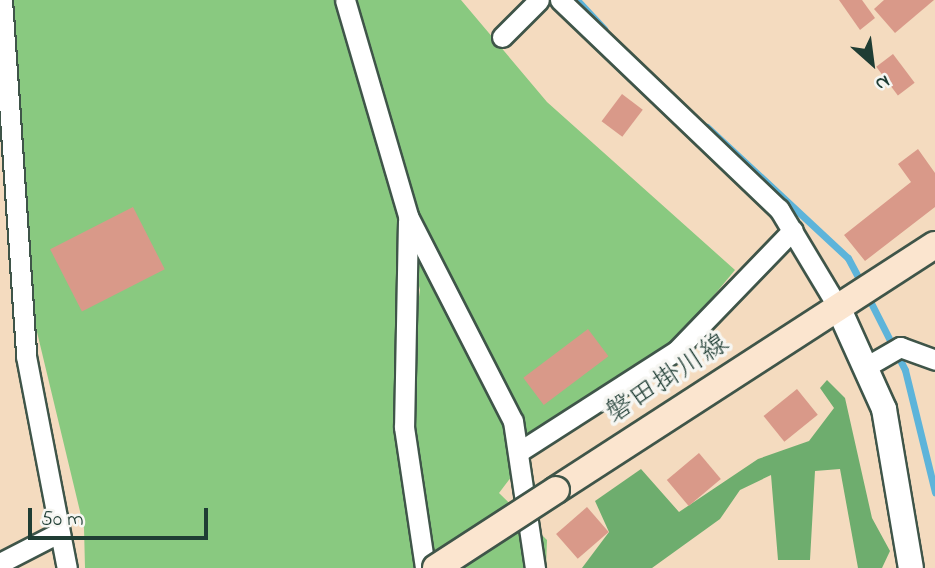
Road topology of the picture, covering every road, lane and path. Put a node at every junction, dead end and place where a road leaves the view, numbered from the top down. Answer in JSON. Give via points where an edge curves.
{"nodes":[{"id":1,"x":2,"y":0,"type":"edge"},
{"id":2,"x":345,"y":0,"type":"edge"},
{"id":3,"x":539,"y":0,"type":"edge"},
{"id":4,"x":560,"y":0,"type":"edge"},
{"id":5,"x":502,"y":37,"type":"dead end"},
{"id":6,"x":408,"y":216,"type":"junction"},
{"id":7,"x":793,"y":230,"type":"junction"},
{"id":8,"x":935,"y":244,"type":"edge"},
{"id":9,"x":838,"y":307,"type":"junction"},
{"id":10,"x":935,"y":359,"type":"edge"},
{"id":11,"x":869,"y":365,"type":"junction"},
{"id":12,"x":520,"y":451,"type":"junction"},
{"id":13,"x":58,"y":533,"type":"junction"},
{"id":14,"x":0,"y":563,"type":"edge"},
{"id":15,"x":67,"y":568,"type":"edge"},
{"id":16,"x":425,"y":568,"type":"edge"},
{"id":17,"x":436,"y":568,"type":"edge"},
{"id":18,"x":535,"y":568,"type":"edge"},
{"id":19,"x":911,"y":568,"type":"edge"}],
"edges":[{"from":1,"to":13,"type":"street","via":[[26,356]]},
{"from":2,"to":6,"type":"street"},
{"from":3,"to":5,"type":"street"},
{"from":4,"to":7,"type":"street"},
{"from":6,"to":12,"type":"street","via":[[513,421]]},
{"from":6,"to":16,"type":"street","via":[[404,427]]},
{"from":7,"to":9,"type":"street"},
{"from":7,"to":12,"type":"street","via":[[676,351]]},
{"from":8,"to":9,"type":"main road","name":"磐田掛川線"},
{"from":9,"to":11,"type":"street"},
{"from":9,"to":17,"type":"main road","name":"磐田掛川線","bridge":true},
{"from":10,"to":11,"type":"street","via":[[900,347]]},
{"from":11,"to":19,"type":"street","via":[[884,409]]},
{"from":12,"to":18,"type":"street"},
{"from":13,"to":14,"type":"street"},
{"from":13,"to":15,"type":"street"}]}
